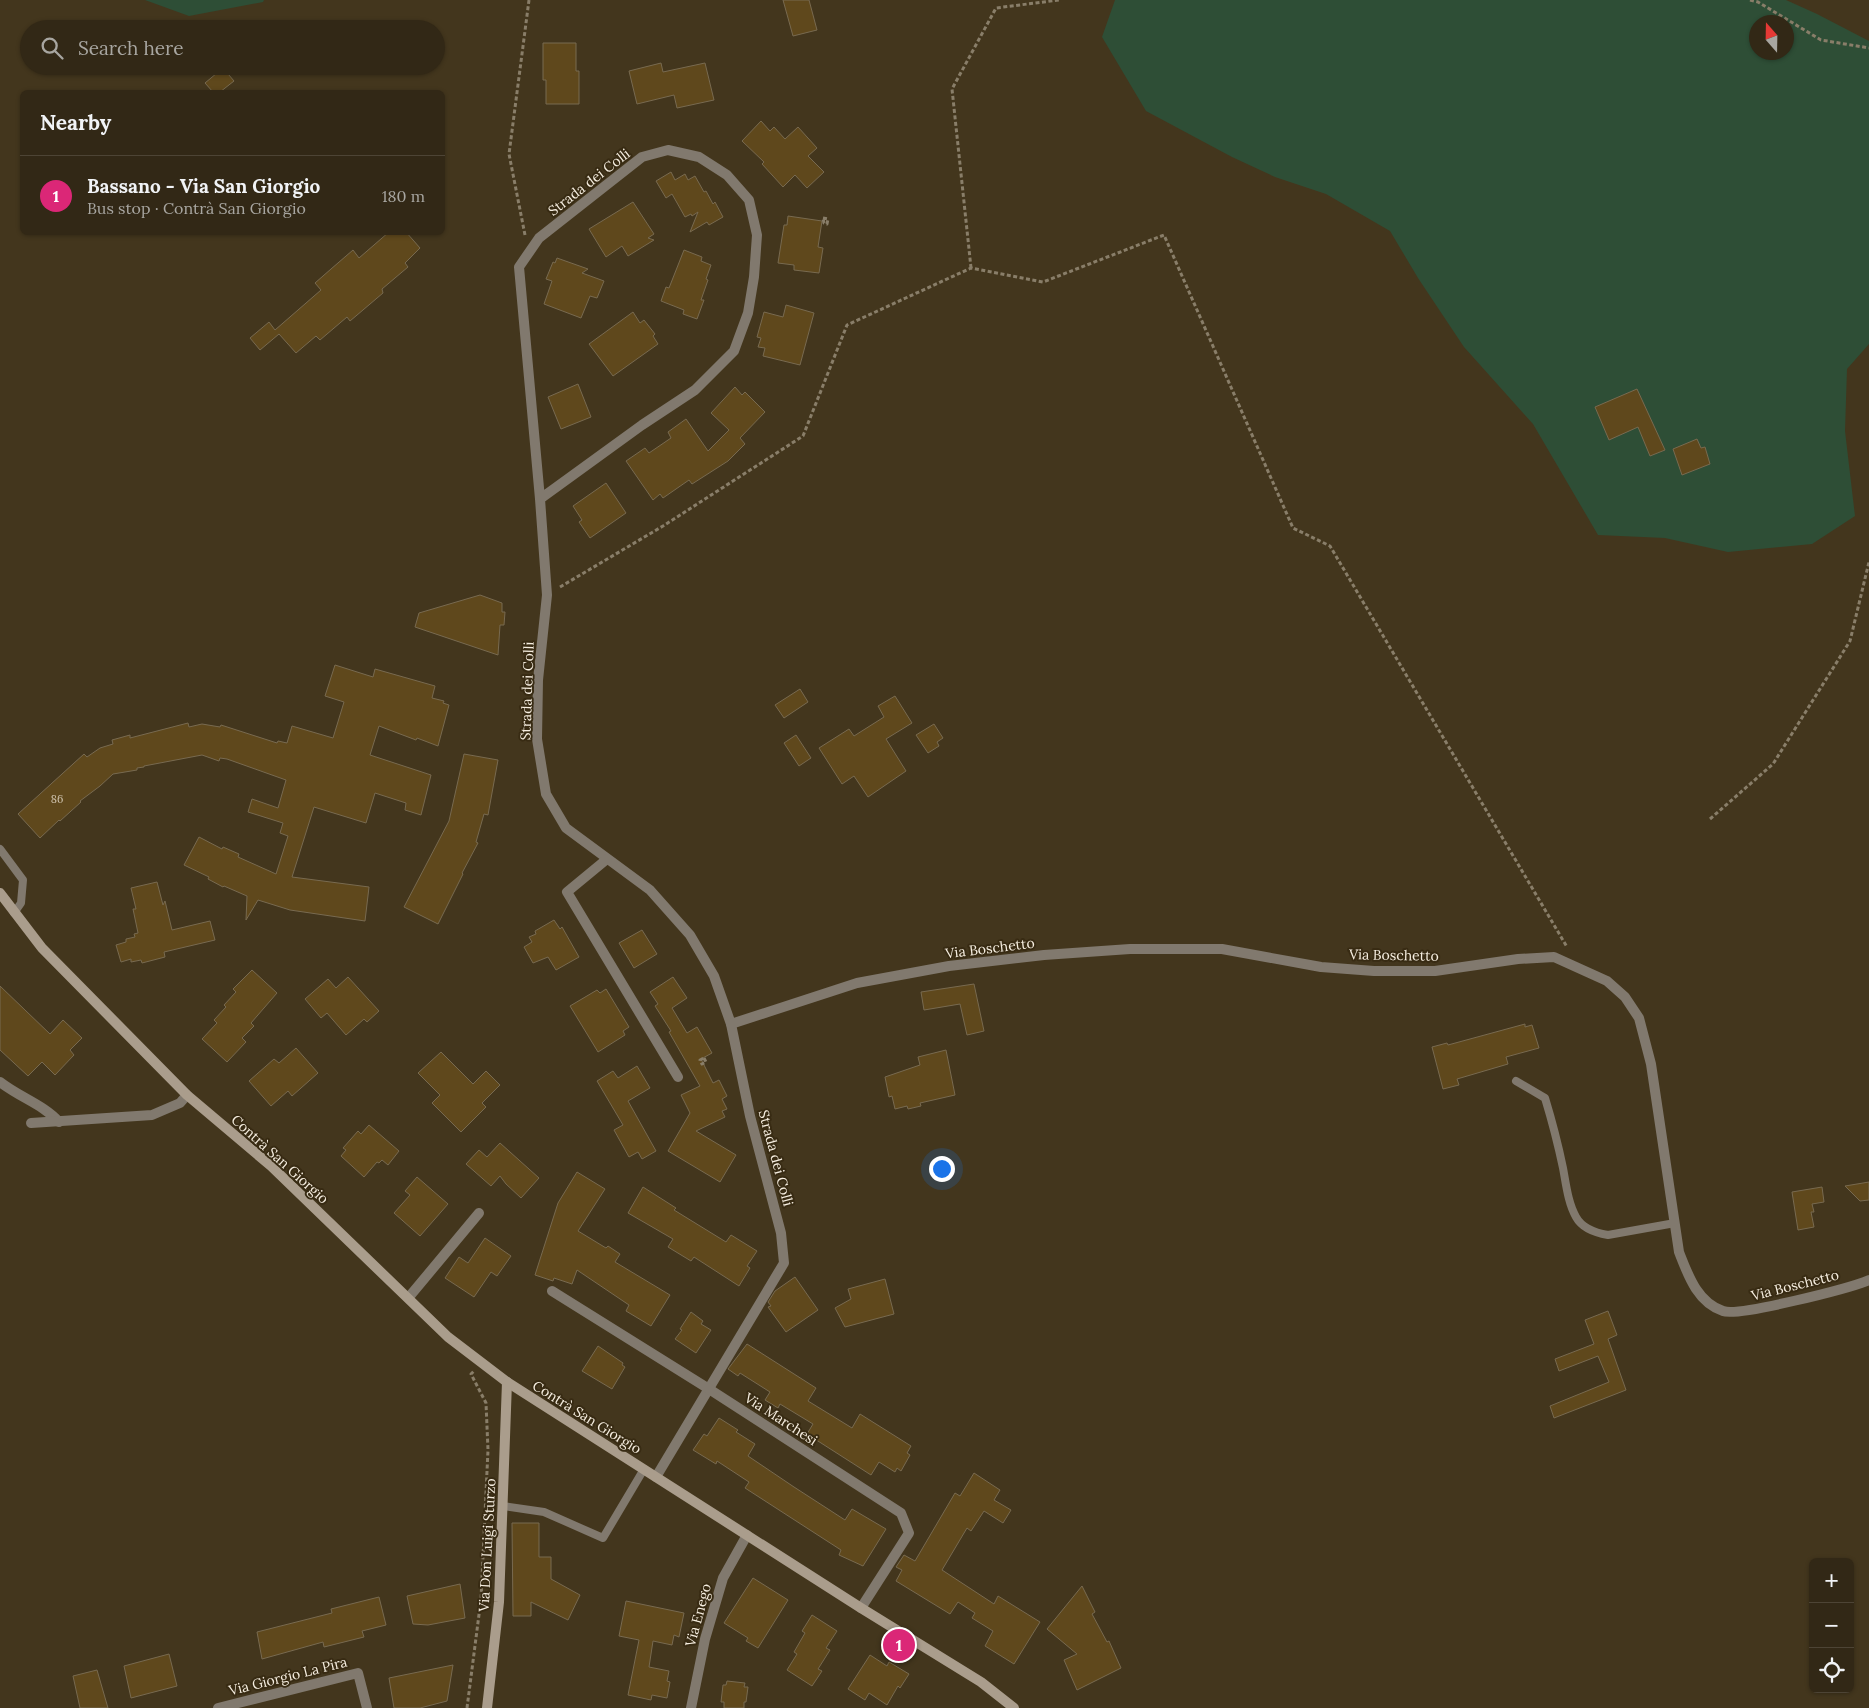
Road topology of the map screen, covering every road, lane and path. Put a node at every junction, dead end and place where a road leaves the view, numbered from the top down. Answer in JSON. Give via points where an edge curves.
{"nodes":[{"id":1,"x":529,"y":0,"type":"edge"},
{"id":2,"x":1059,"y":0,"type":"edge"},
{"id":3,"x":1750,"y":0,"type":"edge"},
{"id":4,"x":1869,"y":48,"type":"edge"},
{"id":5,"x":529,"y":253,"type":"junction"},
{"id":6,"x":971,"y":268,"type":"junction"},
{"id":7,"x":540,"y":499,"type":"junction"},
{"id":8,"x":1869,"y":562,"type":"edge"},
{"id":9,"x":547,"y":595,"type":"junction"},
{"id":10,"x":1710,"y":819,"type":"dead end"},
{"id":11,"x":0,"y":849,"type":"edge"},
{"id":12,"x":607,"y":859,"type":"junction"},
{"id":13,"x":0,"y":893,"type":"edge"},
{"id":14,"x":14,"y":913,"type":"junction"},
{"id":15,"x":1579,"y":967,"type":"junction"},
{"id":16,"x":731,"y":1024,"type":"junction"},
{"id":17,"x":678,"y":1077,"type":"dead end"},
{"id":18,"x":1516,"y":1081,"type":"dead end"},
{"id":19,"x":0,"y":1082,"type":"edge"},
{"id":20,"x":187,"y":1095,"type":"junction"},
{"id":21,"x":59,"y":1122,"type":"junction"},
{"id":22,"x":31,"y":1123,"type":"dead end"},
{"id":23,"x":479,"y":1213,"type":"dead end"},
{"id":24,"x":1674,"y":1223,"type":"junction"},
{"id":25,"x":1869,"y":1280,"type":"edge"},
{"id":26,"x":552,"y":1291,"type":"dead end"},
{"id":27,"x":409,"y":1297,"type":"junction"},
{"id":28,"x":482,"y":1363,"type":"junction"},
{"id":29,"x":507,"y":1382,"type":"junction"},
{"id":30,"x":709,"y":1389,"type":"junction"},
{"id":31,"x":644,"y":1469,"type":"junction"},
{"id":32,"x":656,"y":1477,"type":"junction"},
{"id":33,"x":503,"y":1506,"type":"junction"},
{"id":34,"x":748,"y":1535,"type":"junction"},
{"id":35,"x":861,"y":1608,"type":"junction"},
{"id":36,"x":1004,"y":1699,"type":"junction"},
{"id":37,"x":218,"y":1708,"type":"edge"},
{"id":38,"x":368,"y":1708,"type":"edge"},
{"id":39,"x":467,"y":1708,"type":"edge"},
{"id":40,"x":486,"y":1708,"type":"edge"},
{"id":41,"x":691,"y":1708,"type":"edge"},
{"id":42,"x":998,"y":1708,"type":"edge"},
{"id":43,"x":1014,"y":1708,"type":"edge"}],
"edges":[{"from":1,"to":5,"type":"path","via":[[508,154]]},
{"from":2,"to":6,"type":"path","via":[[996,8],[952,89]]},
{"from":3,"to":4,"type":"path","via":[[1821,40]]},
{"from":5,"to":7,"type":"street","name":"Strada dei Colli","via":[[519,267]]},
{"from":5,"to":7,"type":"street","name":"Strada dei Colli","via":[[539,238],[642,157],[668,150],[699,157],[726,175],[749,200],[757,235],[748,313],[734,350],[695,390]]},
{"from":6,"to":9,"type":"path","via":[[847,325],[803,436],[663,526]]},
{"from":6,"to":15,"type":"path","via":[[1043,282],[1164,235],[1293,528],[1330,546]]},
{"from":7,"to":9,"type":"street","name":"Strada dei Colli"},
{"from":8,"to":10,"type":"path","via":[[1850,641],[1773,764]]},
{"from":9,"to":12,"type":"street","name":"Strada dei Colli","via":[[538,680],[537,739],[546,794],[566,828]]},
{"from":11,"to":14,"type":"lane","via":[[23,880],[21,903]]},
{"from":12,"to":16,"type":"street","name":"Strada dei Colli","via":[[650,890],[690,935],[714,976]]},
{"from":12,"to":17,"type":"street","via":[[567,892]]},
{"from":13,"to":14,"type":"street","name":"Contrà San Giorgio"},
{"from":14,"to":20,"type":"street","name":"Contrà San Giorgio","via":[[42,948]]},
{"from":15,"to":16,"type":"street","name":"Via Boschetto","via":[[1554,957],[1435,971],[1374,970],[1322,967],[1222,949],[1120,949],[949,966],[857,983]]},
{"from":15,"to":24,"type":"street","name":"Via Boschetto","via":[[1607,981],[1625,997],[1639,1018],[1651,1064]]},
{"from":16,"to":30,"type":"street","name":"Strada dei Colli","via":[[750,1116],[781,1233],[784,1263]]},
{"from":18,"to":24,"type":"lane","via":[[1545,1098],[1569,1198],[1576,1217],[1586,1227],[1608,1235]]},
{"from":19,"to":21,"type":"street","via":[[52,1114]]},
{"from":20,"to":21,"type":"street","via":[[180,1103],[152,1115]]},
{"from":20,"to":27,"type":"street","name":"Contrà San Giorgio","via":[[271,1166]]},
{"from":21,"to":22,"type":"street"},
{"from":23,"to":27,"type":"street"},
{"from":24,"to":25,"type":"street","name":"Via Boschetto","via":[[1679,1252],[1690,1280],[1707,1302],[1724,1312],[1755,1311]]},
{"from":26,"to":30,"type":"street","name":"Via Marchesi"},
{"from":27,"to":28,"type":"street","name":"Contrà San Giorgio","via":[[448,1337]]},
{"from":28,"to":29,"type":"street","name":"Contrà San Giorgio"},
{"from":28,"to":39,"type":"path","via":[[471,1374],[486,1403],[488,1450],[481,1599]]},
{"from":29,"to":31,"type":"street","name":"Contrà San Giorgio"},
{"from":29,"to":33,"type":"street","name":"Via Don Luigi Sturzo"},
{"from":30,"to":32,"type":"street","name":"Strada dei Colli"},
{"from":30,"to":35,"type":"street","name":"Via Marchesi","via":[[901,1514],[908,1533]]},
{"from":31,"to":32,"type":"street","name":"Contrà San Giorgio"},
{"from":31,"to":33,"type":"lane","via":[[603,1538],[544,1512]]},
{"from":32,"to":34,"type":"street","name":"Contrà San Giorgio"},
{"from":33,"to":40,"type":"street","name":"Via Don Luigi Sturzo","via":[[499,1602]]},
{"from":34,"to":35,"type":"street","name":"Contrà San Giorgio"},
{"from":34,"to":41,"type":"street","name":"Via Enego","via":[[723,1578],[705,1639]]},
{"from":35,"to":36,"type":"street","name":"Contrà San Giorgio"},
{"from":36,"to":42,"type":"street"},
{"from":36,"to":43,"type":"street","name":"Contrà San Giorgio"},
{"from":37,"to":38,"type":"street","name":"Via Giorgio La Pira","via":[[358,1673]]}]}
